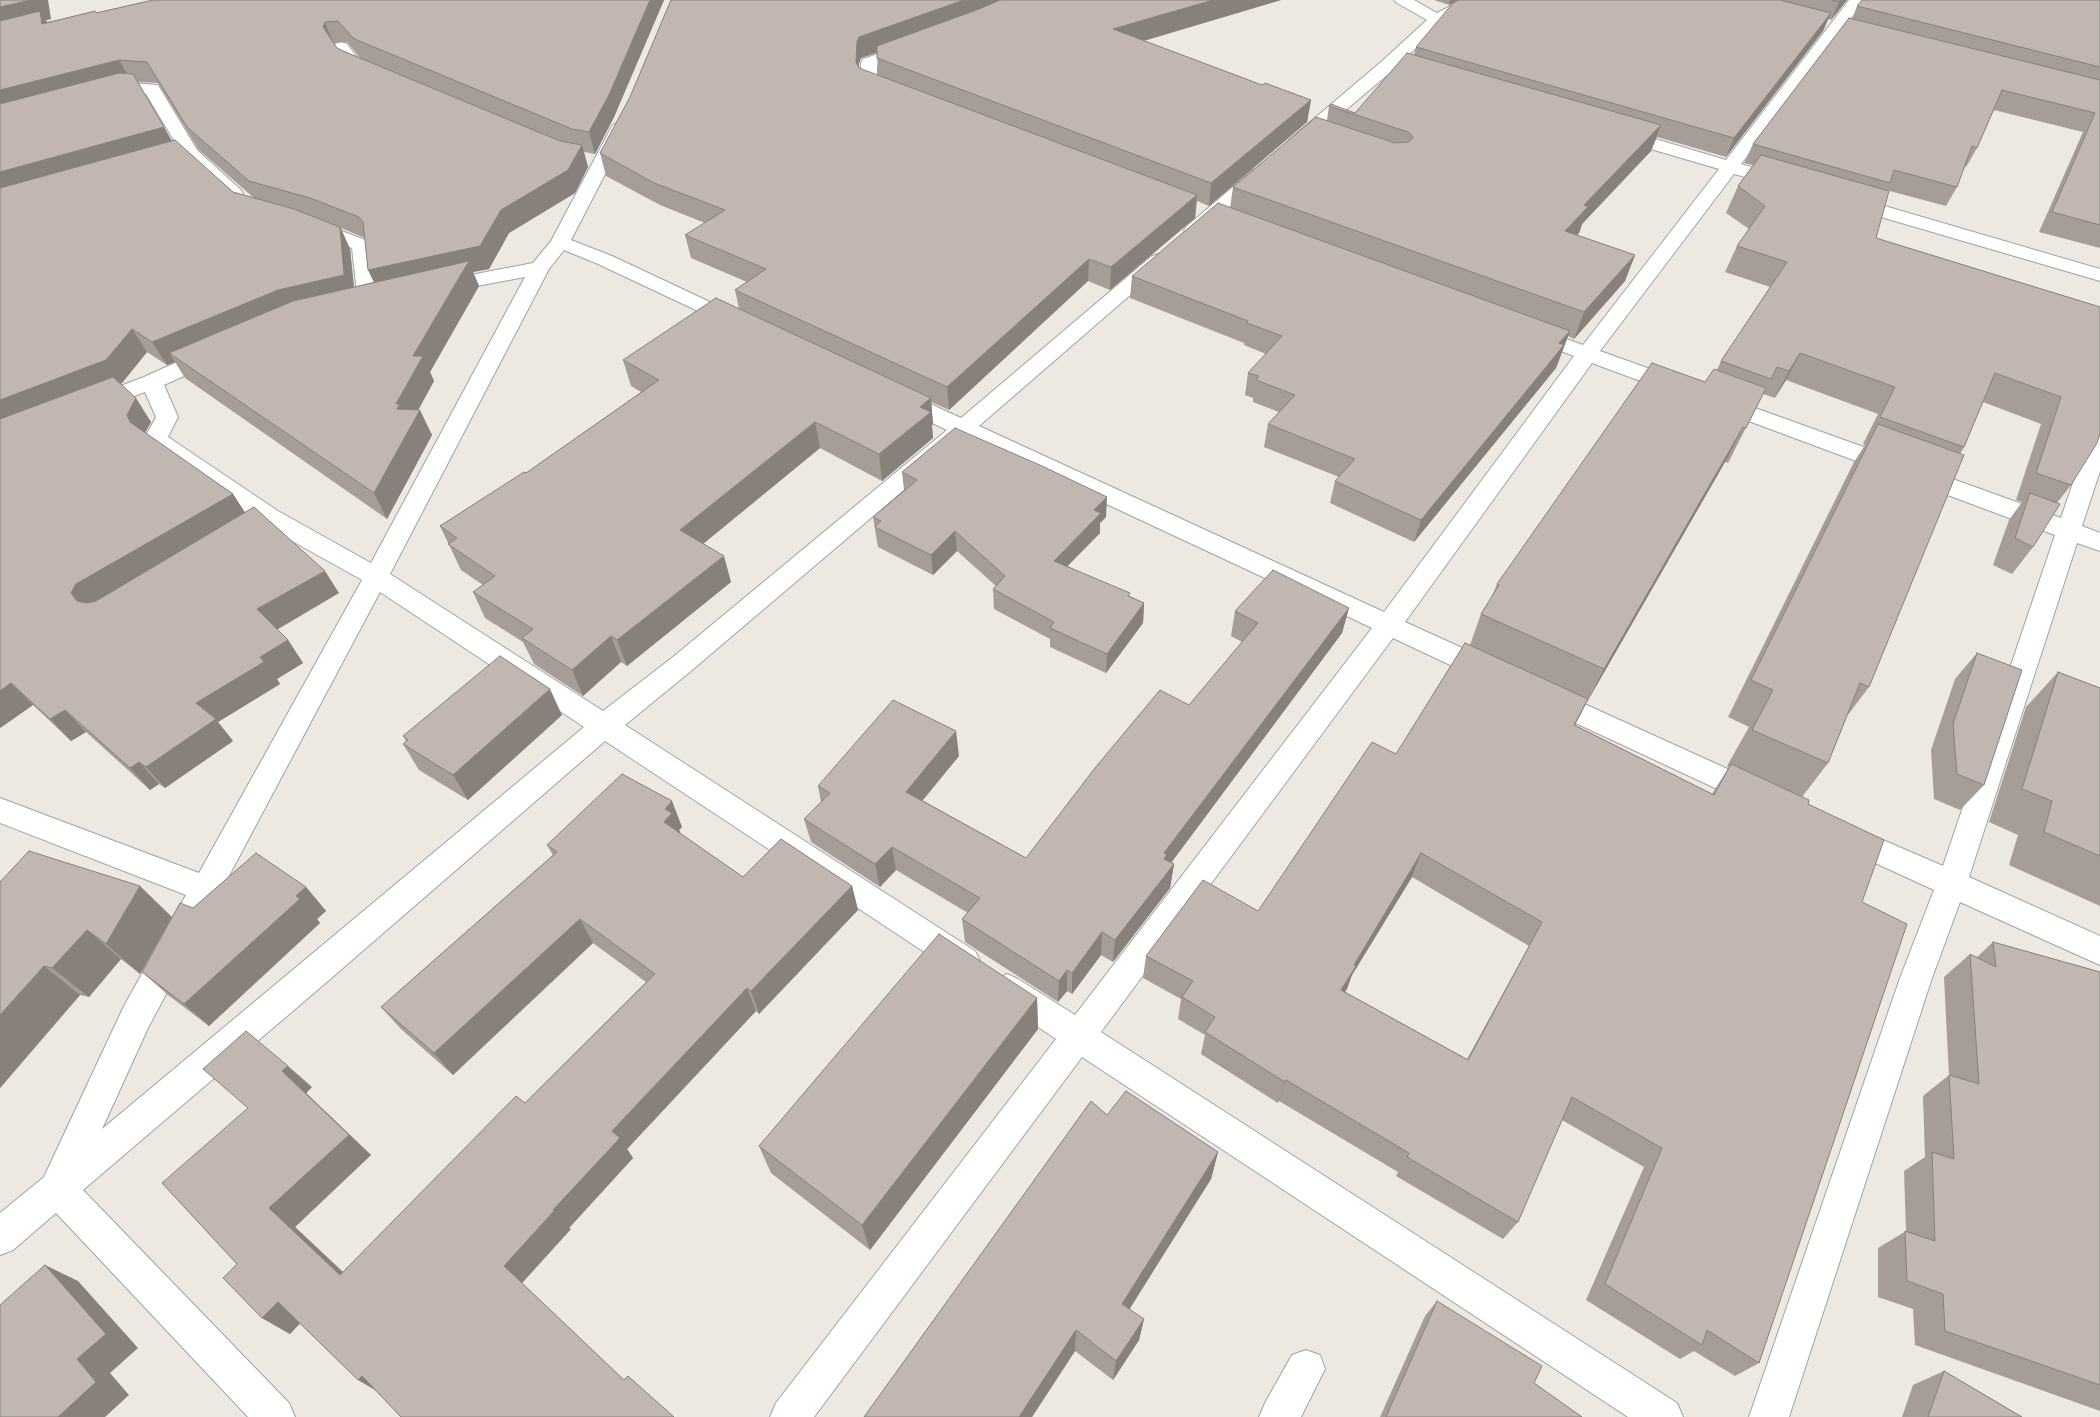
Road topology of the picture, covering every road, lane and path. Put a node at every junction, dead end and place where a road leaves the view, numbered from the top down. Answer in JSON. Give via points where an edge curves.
{"nodes":[{"id":1,"x":1402,"y":0,"type":"edge"},
{"id":2,"x":1474,"y":0,"type":"edge"},
{"id":3,"x":1856,"y":0,"type":"edge"},
{"id":4,"x":1437,"y":19,"type":"junction"},
{"id":5,"x":930,"y":41,"type":"edge"},
{"id":6,"x":341,"y":47,"type":"edge"},
{"id":7,"x":385,"y":78,"type":"edge"},
{"id":8,"x":93,"y":98,"type":"edge"},
{"id":9,"x":905,"y":98,"type":"edge"},
{"id":10,"x":629,"y":109,"type":"edge"},
{"id":11,"x":1606,"y":130,"type":"edge"},
{"id":12,"x":190,"y":153,"type":"junction"},
{"id":13,"x":171,"y":158,"type":"edge"},
{"id":14,"x":1730,"y":167,"type":"junction"},
{"id":15,"x":1758,"y":175,"type":"edge"},
{"id":16,"x":1834,"y":197,"type":"edge"},
{"id":17,"x":246,"y":204,"type":"edge"},
{"id":18,"x":296,"y":221,"type":"edge"},
{"id":19,"x":560,"y":242,"type":"junction"},
{"id":20,"x":540,"y":268,"type":"junction"},
{"id":21,"x":2100,"y":275,"type":"edge"},
{"id":22,"x":419,"y":292,"type":"edge"},
{"id":23,"x":368,"y":303,"type":"edge"},
{"id":24,"x":1513,"y":326,"type":"edge"},
{"id":25,"x":757,"y":331,"type":"edge"},
{"id":26,"x":231,"y":347,"type":"edge"},
{"id":27,"x":1587,"y":354,"type":"junction"},
{"id":28,"x":152,"y":382,"type":"junction"},
{"id":29,"x":873,"y":386,"type":"edge"},
{"id":30,"x":70,"y":414,"type":"edge"},
{"id":31,"x":963,"y":428,"type":"junction"},
{"id":32,"x":2100,"y":436,"type":"edge"},
{"id":33,"x":269,"y":517,"type":"junction"},
{"id":34,"x":2068,"y":531,"type":"junction"},
{"id":35,"x":245,"y":532,"type":"edge"},
{"id":36,"x":2100,"y":542,"type":"edge"},
{"id":37,"x":376,"y":576,"type":"junction"},
{"id":38,"x":1389,"y":625,"type":"junction"},
{"id":39,"x":604,"y":726,"type":"junction"},
{"id":40,"x":1777,"y":804,"type":"edge"},
{"id":41,"x":0,"y":810,"type":"edge"},
{"id":42,"x":1821,"y":824,"type":"edge"},
{"id":43,"x":1952,"y":883,"type":"junction"},
{"id":44,"x":206,"y":889,"type":"junction"},
{"id":45,"x":2100,"y":951,"type":"edge"},
{"id":46,"x":1079,"y":1036,"type":"junction"},
{"id":47,"x":57,"y":1188,"type":"junction"},
{"id":48,"x":0,"y":1237,"type":"edge"},
{"id":49,"x":1306,"y":1369,"type":"dead end"},
{"id":50,"x":275,"y":1417,"type":"edge"},
{"id":51,"x":790,"y":1417,"type":"edge"},
{"id":52,"x":1279,"y":1417,"type":"edge"},
{"id":53,"x":1663,"y":1417,"type":"edge"},
{"id":54,"x":1769,"y":1417,"type":"edge"}],
"edges":[{"from":1,"to":4,"type":"street"},
{"from":2,"to":4,"type":"street"},
{"from":3,"to":14,"type":"street"},
{"from":4,"to":31,"type":"street","via":[[1396,69],[1316,136],[1211,215]]},
{"from":5,"to":9,"type":"street","via":[[869,63],[868,84]]},
{"from":6,"to":7,"type":"street","via":[[353,64]]},
{"from":8,"to":12,"type":"street","via":[[131,88],[152,89]]},
{"from":10,"to":19,"type":"street","via":[[591,161]]},
{"from":11,"to":14,"type":"street"},
{"from":12,"to":13,"type":"street"},
{"from":12,"to":17,"type":"street"},
{"from":14,"to":15,"type":"street"},
{"from":14,"to":27,"type":"street"},
{"from":16,"to":21,"type":"street"},
{"from":18,"to":23,"type":"street","via":[[362,245]]},
{"from":19,"to":20,"type":"street"},
{"from":19,"to":25,"type":"street"},
{"from":20,"to":22,"type":"street"},
{"from":20,"to":37,"type":"street"},
{"from":24,"to":27,"type":"street"},
{"from":26,"to":28,"type":"street"},
{"from":27,"to":34,"type":"street"},
{"from":27,"to":38,"type":"street"},
{"from":28,"to":30,"type":"street"},
{"from":28,"to":33,"type":"street","via":[[167,417],[155,438]]},
{"from":29,"to":31,"type":"street"},
{"from":31,"to":38,"type":"street"},
{"from":31,"to":39,"type":"street"},
{"from":32,"to":34,"type":"street"},
{"from":33,"to":35,"type":"street"},
{"from":33,"to":37,"type":"street"},
{"from":34,"to":36,"type":"street"},
{"from":34,"to":43,"type":"street"},
{"from":37,"to":39,"type":"street"},
{"from":37,"to":44,"type":"street"},
{"from":38,"to":40,"type":"street"},
{"from":38,"to":46,"type":"street"},
{"from":39,"to":46,"type":"street"},
{"from":39,"to":47,"type":"street"},
{"from":41,"to":44,"type":"street"},
{"from":42,"to":43,"type":"street"},
{"from":43,"to":45,"type":"street"},
{"from":43,"to":54,"type":"street","via":[[1916,978]]},
{"from":44,"to":47,"type":"street","via":[[136,1017]]},
{"from":46,"to":51,"type":"street"},
{"from":46,"to":53,"type":"street"},
{"from":47,"to":48,"type":"street"},
{"from":47,"to":50,"type":"street"},
{"from":49,"to":52,"type":"street"}]}
